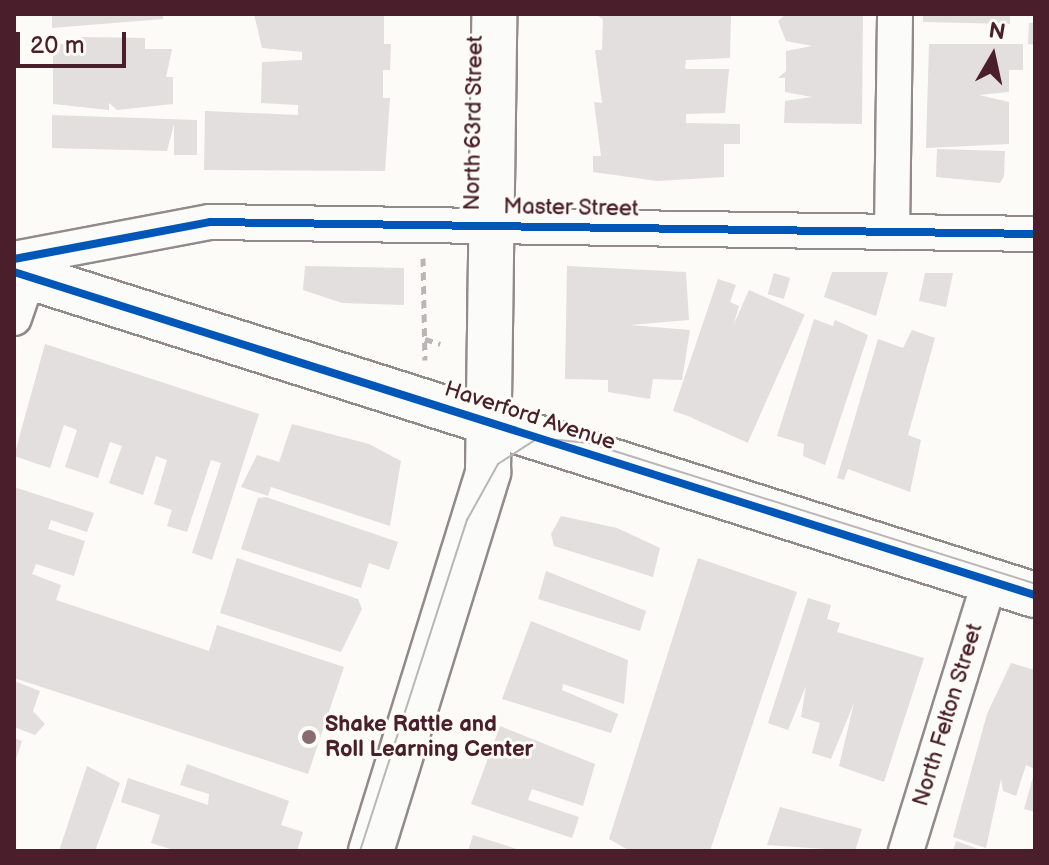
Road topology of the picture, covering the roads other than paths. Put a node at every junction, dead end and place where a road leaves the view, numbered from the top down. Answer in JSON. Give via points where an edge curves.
{"nodes":[{"id":1,"x":494,"y":14,"type":"edge"},
{"id":2,"x":895,"y":14,"type":"edge"},
{"id":3,"x":490,"y":224,"type":"junction"},
{"id":4,"x":892,"y":232,"type":"junction"},
{"id":5,"x":1035,"y":234,"type":"edge"},
{"id":6,"x":19,"y":269,"type":"edge"},
{"id":7,"x":14,"y":318,"type":"edge"},
{"id":8,"x":493,"y":424,"type":"junction"},
{"id":9,"x":990,"y":580,"type":"junction"},
{"id":10,"x":1035,"y":595,"type":"edge"},
{"id":11,"x":371,"y":851,"type":"edge"},
{"id":12,"x":906,"y":851,"type":"edge"}],
"edges":[{"from":1,"to":3,"type":"main road","name":"North 63rd Street"},
{"from":2,"to":4,"type":"street"},
{"from":3,"to":4,"type":"street","name":"Master Street"},
{"from":3,"to":6,"type":"street","name":"Master Street","via":[[210,222]]},
{"from":3,"to":8,"type":"main road","name":"North 63rd Street"},
{"from":4,"to":5,"type":"street","name":"Master Street"},
{"from":6,"to":7,"type":"street"},
{"from":6,"to":8,"type":"main road","name":"Haverford Avenue"},
{"from":8,"to":9,"type":"main road","name":"Haverford Avenue"},
{"from":8,"to":11,"type":"main road","name":"North 63rd Street","via":[[475,528]]},
{"from":9,"to":10,"type":"main road","name":"Haverford Avenue"},
{"from":9,"to":12,"type":"street","name":"North Felton Street"}]}
